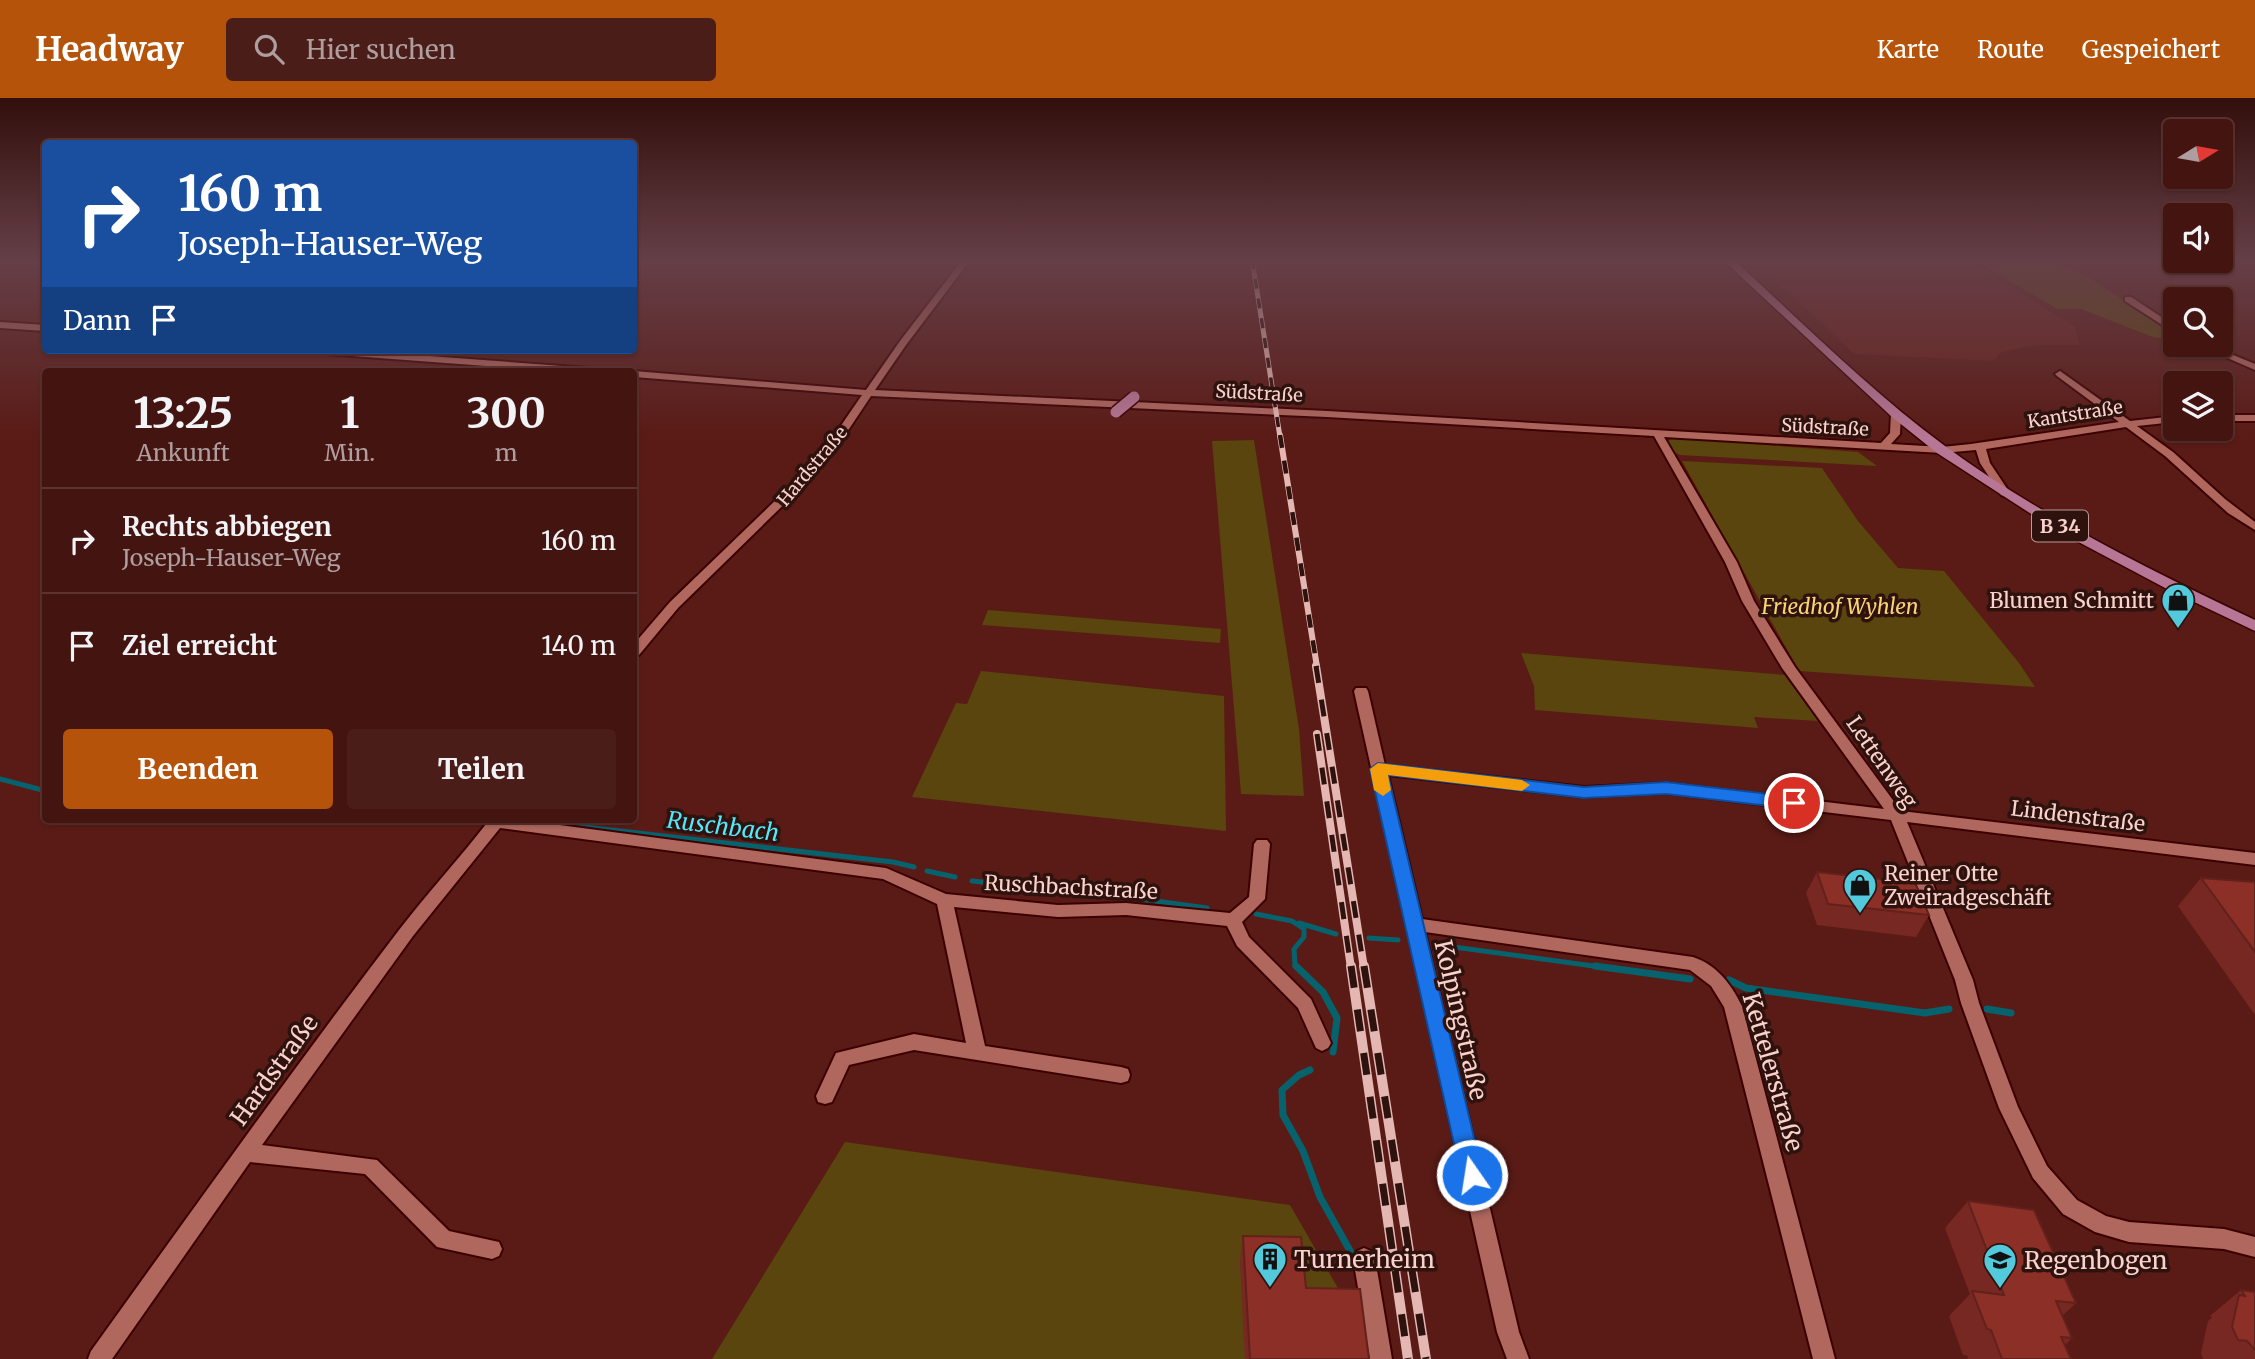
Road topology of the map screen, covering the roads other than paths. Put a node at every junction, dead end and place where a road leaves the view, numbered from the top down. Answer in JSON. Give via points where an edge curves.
{"nodes":[{"id":1,"x":924,"y":318,"type":"edge"},
{"id":2,"x":1791,"y":318,"type":"edge"},
{"id":3,"x":0,"y":324,"type":"edge"},
{"id":4,"x":42,"y":328,"type":"edge"},
{"id":5,"x":365,"y":354,"type":"edge"},
{"id":6,"x":2231,"y":357,"type":"edge"},
{"id":7,"x":2255,"y":367,"type":"edge"},
{"id":8,"x":549,"y":368,"type":"edge"},
{"id":9,"x":637,"y":374,"type":"edge"},
{"id":10,"x":2060,"y":374,"type":"dead end"},
{"id":11,"x":869,"y":393,"type":"junction"},
{"id":12,"x":1134,"y":397,"type":"dead end"},
{"id":13,"x":1116,"y":412,"type":"dead end"},
{"id":14,"x":1896,"y":414,"type":"junction"},
{"id":15,"x":2233,"y":418,"type":"edge"},
{"id":16,"x":2255,"y":418,"type":"edge"},
{"id":17,"x":2163,"y":420,"type":"edge"},
{"id":18,"x":2126,"y":422,"type":"junction"},
{"id":19,"x":1658,"y":435,"type":"junction"},
{"id":20,"x":1883,"y":447,"type":"junction"},
{"id":21,"x":1981,"y":448,"type":"junction"},
{"id":22,"x":1942,"y":450,"type":"junction"},
{"id":23,"x":2005,"y":493,"type":"junction"},
{"id":24,"x":2255,"y":527,"type":"edge"},
{"id":25,"x":2255,"y":626,"type":"edge"},
{"id":26,"x":637,"y":648,"type":"edge"},
{"id":27,"x":1361,"y":691,"type":"dead end"},
{"id":28,"x":1378,"y":769,"type":"junction"},
{"id":29,"x":1896,"y":815,"type":"junction"},
{"id":30,"x":496,"y":823,"type":"edge"},
{"id":31,"x":513,"y":823,"type":"edge"},
{"id":32,"x":1262,"y":844,"type":"dead end"},
{"id":33,"x":2255,"y":859,"type":"edge"},
{"id":34,"x":944,"y":900,"type":"junction"},
{"id":35,"x":1233,"y":920,"type":"junction"},
{"id":36,"x":1413,"y":924,"type":"junction"},
{"id":37,"x":1322,"y":1043,"type":"dead end"},
{"id":38,"x":977,"y":1052,"type":"junction"},
{"id":39,"x":1121,"y":1075,"type":"dead end"},
{"id":40,"x":825,"y":1096,"type":"dead end"},
{"id":41,"x":244,"y":1152,"type":"junction"},
{"id":42,"x":2255,"y":1247,"type":"edge"},
{"id":43,"x":492,"y":1249,"type":"dead end"},
{"id":44,"x":1364,"y":1258,"type":"dead end"},
{"id":45,"x":99,"y":1359,"type":"edge"},
{"id":46,"x":1381,"y":1359,"type":"edge"},
{"id":47,"x":1518,"y":1359,"type":"edge"},
{"id":48,"x":1824,"y":1359,"type":"edge"}],
"edges":[{"from":1,"to":11,"type":"street","name":"Hardstraße"},
{"from":2,"to":14,"type":"main road","number":"B 34"},
{"from":3,"to":4,"type":"street"},
{"from":5,"to":8,"type":"street"},
{"from":6,"to":7,"type":"street"},
{"from":9,"to":11,"type":"street","name":"Südstraße"},
{"from":10,"to":18,"type":"street"},
{"from":11,"to":19,"type":"street","name":"Südstraße"},
{"from":11,"to":26,"type":"street","name":"Hardstraße","via":[[810,473],[674,605]]},
{"from":12,"to":13,"type":"main road","bridge":true},
{"from":14,"to":20,"type":"street","name":"Südstraße","via":[[1895,434]]},
{"from":14,"to":22,"type":"main road","number":"B 34"},
{"from":15,"to":16,"type":"street"},
{"from":17,"to":18,"type":"street","name":"Kantstraße"},
{"from":18,"to":21,"type":"street","name":"Kantstraße"},
{"from":18,"to":24,"type":"street"},
{"from":19,"to":20,"type":"street","name":"Südstraße"},
{"from":19,"to":29,"type":"street","name":"Lettenweg","via":[[1789,668]]},
{"from":20,"to":22,"type":"street","name":"Südstraße"},
{"from":21,"to":22,"type":"street","name":"Kantstraße"},
{"from":21,"to":23,"type":"street","via":[[1985,463]]},
{"from":22,"to":23,"type":"main road","number":"B 34"},
{"from":23,"to":25,"type":"main road","number":"B 34","via":[[2128,563]]},
{"from":27,"to":28,"type":"street","name":"Kolpingstraße"},
{"from":28,"to":29,"type":"street","name":"Lindenstraße","via":[[1584,792],[1666,788]]},
{"from":28,"to":36,"type":"street","name":"Kolpingstraße"},
{"from":29,"to":33,"type":"street","name":"Lindenstraße"},
{"from":29,"to":42,"type":"street","name":"Lettenweg","via":[[1964,980],[2009,1108],[2039,1172],[2070,1207],[2102,1225],[2129,1232],[2224,1239]]},
{"from":30,"to":41,"type":"street","name":"Hardstraße","via":[[407,931]]},
{"from":31,"to":34,"type":"street","name":"Ruschbachstraße","via":[[886,874]]},
{"from":32,"to":35,"type":"street","via":[[1257,899]]},
{"from":34,"to":35,"type":"street","name":"Ruschbachstraße","via":[[1058,911],[1126,909]]},
{"from":34,"to":38,"type":"street"},
{"from":35,"to":37,"type":"street","via":[[1243,941],[1305,1004]]},
{"from":36,"to":47,"type":"street","name":"Kolpingstraße"},
{"from":36,"to":48,"type":"street","name":"Kettelerstraße","via":[[1693,964],[1712,976],[1733,1006]]},
{"from":38,"to":39,"type":"street"},
{"from":38,"to":40,"type":"street","via":[[914,1042],[843,1059]]},
{"from":41,"to":43,"type":"street","via":[[370,1166],[444,1240]]},
{"from":41,"to":45,"type":"street","name":"Hardstraße"},
{"from":44,"to":46,"type":"street"}]}
